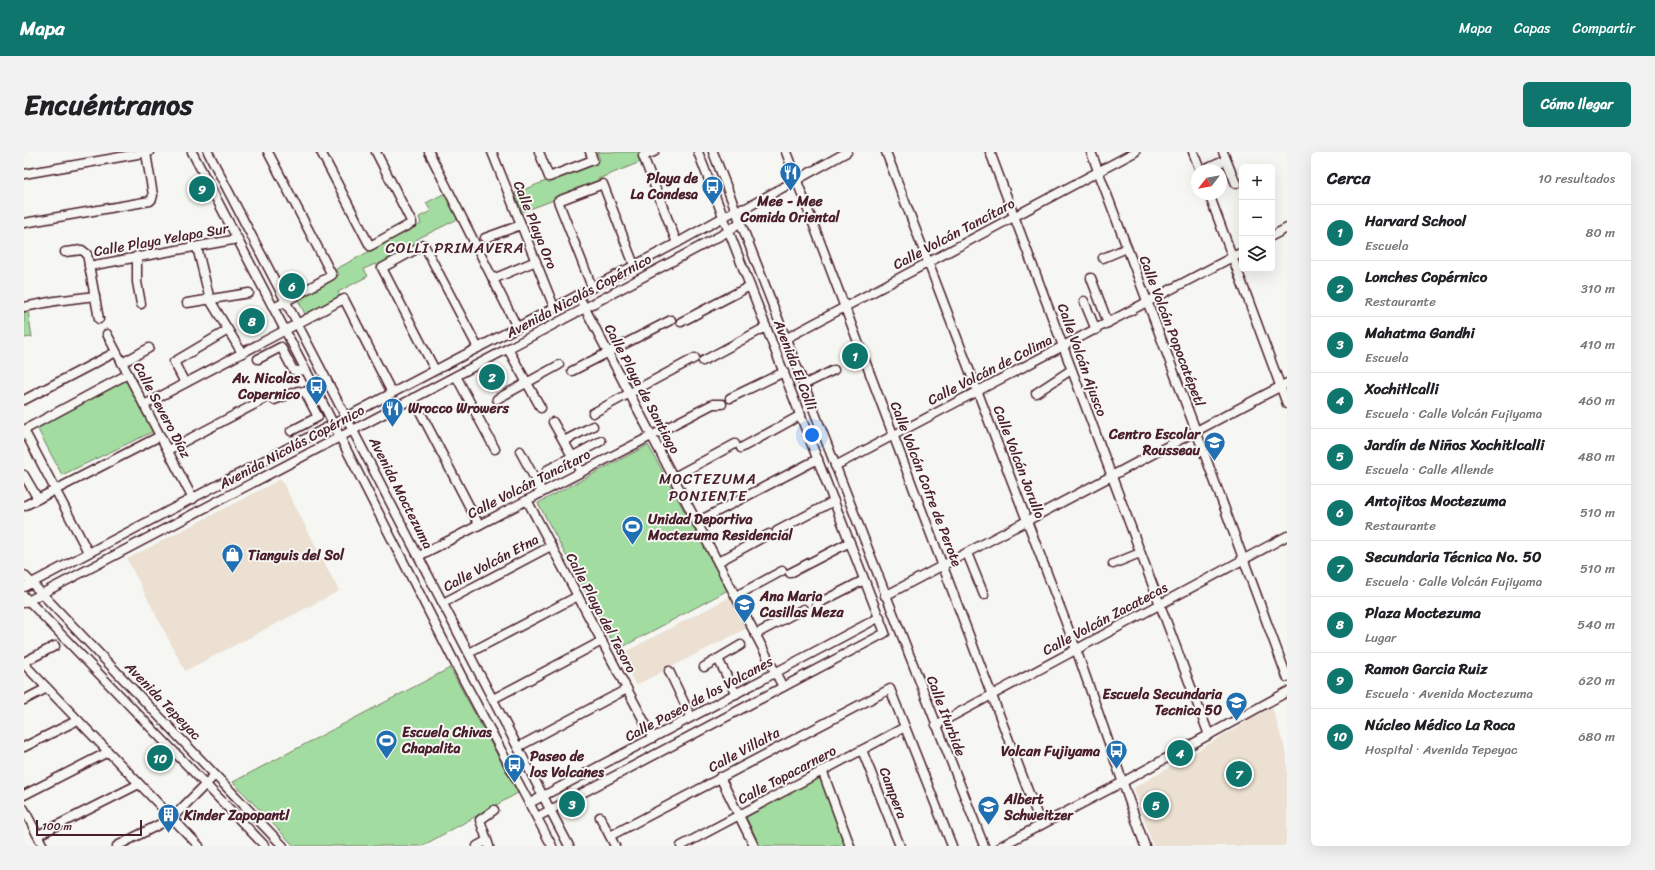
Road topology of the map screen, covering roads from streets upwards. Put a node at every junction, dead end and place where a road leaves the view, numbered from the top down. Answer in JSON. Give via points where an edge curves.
{"nodes":[{"id":1,"x":146,"y":152,"type":"edge"},
{"id":2,"x":149,"y":152,"type":"edge"},
{"id":3,"x":192,"y":152,"type":"edge"},
{"id":4,"x":208,"y":152,"type":"edge"},
{"id":5,"x":268,"y":152,"type":"edge"},
{"id":6,"x":321,"y":152,"type":"edge"},
{"id":7,"x":376,"y":152,"type":"edge"},
{"id":8,"x":429,"y":152,"type":"edge"},
{"id":9,"x":492,"y":152,"type":"edge"},
{"id":10,"x":539,"y":152,"type":"edge"},
{"id":11,"x":590,"y":152,"type":"edge"},
{"id":12,"x":654,"y":152,"type":"edge"},
{"id":13,"x":698,"y":152,"type":"edge"},
{"id":14,"x":713,"y":152,"type":"edge"},
{"id":15,"x":786,"y":152,"type":"edge"},
{"id":16,"x":847,"y":152,"type":"edge"},
{"id":17,"x":886,"y":152,"type":"edge"},
{"id":18,"x":990,"y":152,"type":"edge"},
{"id":19,"x":1091,"y":152,"type":"edge"},
{"id":20,"x":1135,"y":152,"type":"edge"},
{"id":21,"x":1193,"y":152,"type":"edge"},
{"id":22,"x":1224,"y":156,"type":"edge"},
{"id":23,"x":1198,"y":164,"type":"edge"},
{"id":24,"x":1213,"y":164,"type":"edge"},
{"id":25,"x":1098,"y":172,"type":"junction"},
{"id":26,"x":24,"y":174,"type":"edge"},
{"id":27,"x":797,"y":179,"type":"junction"},
{"id":28,"x":1236,"y":184,"type":"dead end"},
{"id":29,"x":1211,"y":200,"type":"edge"},
{"id":30,"x":746,"y":208,"type":"junction"},
{"id":31,"x":736,"y":210,"type":"junction"},
{"id":32,"x":1014,"y":216,"type":"junction"},
{"id":33,"x":724,"y":217,"type":"junction"},
{"id":34,"x":741,"y":221,"type":"junction"},
{"id":35,"x":24,"y":223,"type":"edge"},
{"id":36,"x":521,"y":225,"type":"junction"},
{"id":37,"x":1287,"y":228,"type":"edge"},
{"id":38,"x":729,"y":231,"type":"junction"},
{"id":39,"x":1275,"y":234,"type":"edge"},
{"id":40,"x":485,"y":238,"type":"dead end"},
{"id":41,"x":238,"y":239,"type":"junction"},
{"id":42,"x":677,"y":243,"type":"junction"},
{"id":43,"x":197,"y":247,"type":"junction"},
{"id":44,"x":1127,"y":248,"type":"junction"},
{"id":45,"x":65,"y":252,"type":"dead end"},
{"id":46,"x":1239,"y":254,"type":"edge"},
{"id":47,"x":137,"y":256,"type":"junction"},
{"id":48,"x":1103,"y":258,"type":"dead end"},
{"id":49,"x":1232,"y":258,"type":"junction"},
{"id":50,"x":536,"y":261,"type":"junction"},
{"id":51,"x":929,"y":262,"type":"junction"},
{"id":52,"x":634,"y":265,"type":"junction"},
{"id":53,"x":90,"y":266,"type":"junction"},
{"id":54,"x":1091,"y":278,"type":"dead end"},
{"id":55,"x":493,"y":279,"type":"junction"},
{"id":56,"x":750,"y":286,"type":"junction"},
{"id":57,"x":592,"y":287,"type":"junction"},
{"id":58,"x":249,"y":293,"type":"dead end"},
{"id":59,"x":578,"y":295,"type":"junction"},
{"id":60,"x":95,"y":296,"type":"junction"},
{"id":61,"x":210,"y":300,"type":"junction"},
{"id":62,"x":1084,"y":301,"type":"dead end"},
{"id":63,"x":285,"y":302,"type":"junction"},
{"id":64,"x":1148,"y":302,"type":"junction"},
{"id":65,"x":140,"y":304,"type":"dead end"},
{"id":66,"x":187,"y":304,"type":"dead end"},
{"id":67,"x":24,"y":307,"type":"edge"},
{"id":68,"x":845,"y":307,"type":"junction"},
{"id":69,"x":274,"y":308,"type":"junction"},
{"id":70,"x":554,"y":308,"type":"junction"},
{"id":71,"x":585,"y":308,"type":"junction"},
{"id":72,"x":99,"y":319,"type":"dead end"},
{"id":73,"x":671,"y":320,"type":"dead end"},
{"id":74,"x":682,"y":322,"type":"dead end"},
{"id":75,"x":1108,"y":323,"type":"junction"},
{"id":76,"x":297,"y":324,"type":"junction"},
{"id":77,"x":517,"y":327,"type":"junction"},
{"id":78,"x":766,"y":327,"type":"junction"},
{"id":79,"x":228,"y":330,"type":"junction"},
{"id":80,"x":286,"y":330,"type":"junction"},
{"id":81,"x":1096,"y":330,"type":"junction"},
{"id":82,"x":107,"y":334,"type":"dead end"},
{"id":83,"x":785,"y":339,"type":"junction"},
{"id":84,"x":1063,"y":347,"type":"junction"},
{"id":85,"x":149,"y":348,"type":"dead end"},
{"id":86,"x":478,"y":348,"type":"junction"},
{"id":87,"x":508,"y":349,"type":"junction"},
{"id":88,"x":116,"y":352,"type":"junction"},
{"id":89,"x":608,"y":352,"type":"junction"},
{"id":90,"x":242,"y":353,"type":"junction"},
{"id":91,"x":258,"y":358,"type":"dead end"},
{"id":92,"x":122,"y":363,"type":"junction"},
{"id":93,"x":559,"y":365,"type":"dead end"},
{"id":94,"x":306,"y":370,"type":"junction"},
{"id":95,"x":436,"y":370,"type":"junction"},
{"id":96,"x":834,"y":370,"type":"dead end"},
{"id":97,"x":1071,"y":370,"type":"junction"},
{"id":98,"x":572,"y":371,"type":"dead end"},
{"id":99,"x":784,"y":372,"type":"junction"},
{"id":100,"x":128,"y":374,"type":"junction"},
{"id":101,"x":456,"y":376,"type":"junction"},
{"id":102,"x":527,"y":382,"type":"junction"},
{"id":103,"x":186,"y":383,"type":"junction"},
{"id":104,"x":803,"y":385,"type":"junction"},
{"id":105,"x":1284,"y":385,"type":"edge"},
{"id":106,"x":315,"y":387,"type":"junction"},
{"id":107,"x":978,"y":391,"type":"junction"},
{"id":108,"x":305,"y":392,"type":"junction"},
{"id":109,"x":392,"y":393,"type":"junction"},
{"id":110,"x":1036,"y":393,"type":"dead end"},
{"id":111,"x":630,"y":394,"type":"junction"},
{"id":112,"x":413,"y":398,"type":"junction"},
{"id":113,"x":730,"y":398,"type":"dead end"},
{"id":114,"x":497,"y":399,"type":"dead end"},
{"id":115,"x":24,"y":400,"type":"edge"},
{"id":116,"x":263,"y":400,"type":"dead end"},
{"id":117,"x":274,"y":400,"type":"dead end"},
{"id":118,"x":722,"y":404,"type":"dead end"},
{"id":119,"x":1287,"y":404,"type":"edge"},
{"id":120,"x":144,"y":405,"type":"junction"},
{"id":121,"x":541,"y":408,"type":"dead end"},
{"id":122,"x":593,"y":413,"type":"dead end"},
{"id":123,"x":801,"y":415,"type":"junction"},
{"id":124,"x":346,"y":416,"type":"junction"},
{"id":125,"x":553,"y":422,"type":"dead end"},
{"id":126,"x":334,"y":424,"type":"junction"},
{"id":127,"x":593,"y":426,"type":"dead end"},
{"id":128,"x":353,"y":429,"type":"junction"},
{"id":129,"x":24,"y":430,"type":"edge"},
{"id":130,"x":291,"y":431,"type":"dead end"},
{"id":131,"x":1196,"y":431,"type":"junction"},
{"id":132,"x":893,"y":435,"type":"junction"},
{"id":133,"x":160,"y":436,"type":"junction"},
{"id":134,"x":341,"y":436,"type":"junction"},
{"id":135,"x":652,"y":436,"type":"junction"},
{"id":136,"x":564,"y":441,"type":"junction"},
{"id":137,"x":601,"y":441,"type":"dead end"},
{"id":138,"x":495,"y":449,"type":"dead end"},
{"id":139,"x":168,"y":450,"type":"junction"},
{"id":140,"x":520,"y":451,"type":"dead end"},
{"id":141,"x":572,"y":457,"type":"junction"},
{"id":142,"x":818,"y":459,"type":"junction"},
{"id":143,"x":835,"y":466,"type":"junction"},
{"id":144,"x":547,"y":470,"type":"dead end"},
{"id":145,"x":581,"y":472,"type":"junction"},
{"id":146,"x":24,"y":475,"type":"edge"},
{"id":147,"x":1111,"y":476,"type":"junction"},
{"id":148,"x":674,"y":477,"type":"junction"},
{"id":149,"x":56,"y":490,"type":"junction"},
{"id":150,"x":542,"y":492,"type":"junction"},
{"id":151,"x":38,"y":498,"type":"junction"},
{"id":152,"x":193,"y":499,"type":"junction"},
{"id":153,"x":527,"y":500,"type":"junction"},
{"id":154,"x":834,"y":501,"type":"junction"},
{"id":155,"x":24,"y":506,"type":"edge"},
{"id":156,"x":1027,"y":520,"type":"junction"},
{"id":157,"x":697,"y":522,"type":"junction"},
{"id":158,"x":479,"y":525,"type":"junction"},
{"id":159,"x":1287,"y":536,"type":"edge"},
{"id":160,"x":850,"y":542,"type":"junction"},
{"id":161,"x":551,"y":546,"type":"junction"},
{"id":162,"x":88,"y":552,"type":"junction"},
{"id":163,"x":967,"y":552,"type":"junction"},
{"id":164,"x":1140,"y":553,"type":"junction"},
{"id":165,"x":419,"y":556,"type":"junction"},
{"id":166,"x":1244,"y":559,"type":"junction"},
{"id":167,"x":718,"y":562,"type":"junction"},
{"id":168,"x":1113,"y":564,"type":"dead end"},
{"id":169,"x":942,"y":566,"type":"junction"},
{"id":170,"x":24,"y":575,"type":"edge"},
{"id":171,"x":864,"y":580,"type":"junction"},
{"id":172,"x":32,"y":583,"type":"junction"},
{"id":173,"x":24,"y":587,"type":"edge"},
{"id":174,"x":42,"y":593,"type":"junction"},
{"id":175,"x":984,"y":595,"type":"dead end"},
{"id":176,"x":578,"y":596,"type":"junction"},
{"id":177,"x":736,"y":596,"type":"junction"},
{"id":178,"x":885,"y":596,"type":"junction"},
{"id":179,"x":25,"y":600,"type":"edge"},
{"id":180,"x":443,"y":603,"type":"junction"},
{"id":181,"x":817,"y":604,"type":"dead end"},
{"id":182,"x":1159,"y":604,"type":"junction"},
{"id":183,"x":803,"y":609,"type":"dead end"},
{"id":184,"x":880,"y":617,"type":"junction"},
{"id":185,"x":885,"y":633,"type":"joint"},
{"id":186,"x":756,"y":634,"type":"junction"},
{"id":187,"x":602,"y":641,"type":"junction"},
{"id":188,"x":741,"y":645,"type":"dead end"},
{"id":189,"x":55,"y":646,"type":"dead end"},
{"id":190,"x":1076,"y":649,"type":"junction"},
{"id":191,"x":469,"y":653,"type":"junction"},
{"id":192,"x":718,"y":659,"type":"junction"},
{"id":193,"x":24,"y":663,"type":"edge"},
{"id":194,"x":704,"y":667,"type":"dead end"},
{"id":195,"x":669,"y":671,"type":"dead end"},
{"id":196,"x":776,"y":672,"type":"junction"},
{"id":197,"x":1287,"y":677,"type":"edge"},
{"id":198,"x":783,"y":687,"type":"junction"},
{"id":199,"x":47,"y":688,"type":"junction"},
{"id":200,"x":627,"y":689,"type":"junction"},
{"id":201,"x":1287,"y":692,"type":"edge"},
{"id":202,"x":736,"y":694,"type":"junction"},
{"id":203,"x":991,"y":695,"type":"junction"},
{"id":204,"x":493,"y":699,"type":"junction"},
{"id":205,"x":24,"y":700,"type":"edge"},
{"id":206,"x":692,"y":717,"type":"junction"},
{"id":207,"x":78,"y":720,"type":"junction"},
{"id":208,"x":936,"y":725,"type":"junction"},
{"id":209,"x":905,"y":728,"type":"junction"},
{"id":210,"x":1209,"y":735,"type":"junction"},
{"id":211,"x":653,"y":738,"type":"junction"},
{"id":212,"x":24,"y":747,"type":"edge"},
{"id":213,"x":518,"y":747,"type":"junction"},
{"id":214,"x":862,"y":750,"type":"junction"},
{"id":215,"x":108,"y":752,"type":"junction"},
{"id":216,"x":822,"y":770,"type":"junction"},
{"id":217,"x":215,"y":775,"type":"junction"},
{"id":218,"x":720,"y":777,"type":"junction"},
{"id":219,"x":1123,"y":782,"type":"junction"},
{"id":220,"x":139,"y":784,"type":"junction"},
{"id":221,"x":205,"y":784,"type":"junction"},
{"id":222,"x":24,"y":795,"type":"edge"},
{"id":223,"x":543,"y":796,"type":"junction"},
{"id":224,"x":530,"y":803,"type":"junction"},
{"id":225,"x":24,"y":809,"type":"edge"},
{"id":226,"x":494,"y":810,"type":"dead end"},
{"id":227,"x":550,"y":810,"type":"junction"},
{"id":228,"x":740,"y":815,"type":"junction"},
{"id":229,"x":600,"y":816,"type":"dead end"},
{"id":230,"x":537,"y":817,"type":"junction"},
{"id":231,"x":172,"y":818,"type":"junction"},
{"id":232,"x":1041,"y":825,"type":"junction"},
{"id":233,"x":38,"y":835,"type":"junction"},
{"id":234,"x":610,"y":836,"type":"junction"},
{"id":235,"x":487,"y":843,"type":"edge"},
{"id":236,"x":43,"y":846,"type":"edge"},
{"id":237,"x":117,"y":846,"type":"edge"},
{"id":238,"x":199,"y":846,"type":"edge"},
{"id":239,"x":264,"y":846,"type":"edge"},
{"id":240,"x":283,"y":846,"type":"edge"},
{"id":241,"x":477,"y":846,"type":"edge"},
{"id":242,"x":552,"y":846,"type":"edge"},
{"id":243,"x":569,"y":846,"type":"edge"},
{"id":244,"x":615,"y":846,"type":"edge"},
{"id":245,"x":681,"y":846,"type":"edge"},
{"id":246,"x":754,"y":846,"type":"edge"},
{"id":247,"x":850,"y":846,"type":"edge"},
{"id":248,"x":900,"y":846,"type":"edge"},
{"id":249,"x":952,"y":846,"type":"edge"},
{"id":250,"x":984,"y":846,"type":"edge"},
{"id":251,"x":1001,"y":846,"type":"edge"},
{"id":252,"x":1145,"y":846,"type":"edge"}],
"edges":[{"from":1,"to":2,"type":"street"},
{"from":1,"to":26,"type":"street"},
{"from":1,"to":35,"type":"street","via":[[153,195],[150,201]]},
{"from":3,"to":41,"type":"street","name":"Avenida Moctezuma"},
{"from":4,"to":63,"type":"street","name":"Avenida Moctezuma"},
{"from":5,"to":63,"type":"street","via":[[332,275]]},
{"from":6,"to":7,"type":"street","via":[[370,246],[412,223]]},
{"from":8,"to":55,"type":"street"},
{"from":9,"to":36,"type":"street","name":"Calle Playa Oro"},
{"from":10,"to":11,"type":"street","via":[[549,177],[593,160]]},
{"from":12,"to":42,"type":"street","via":[[643,156]]},
{"from":13,"to":33,"type":"street","name":"Avenida El Colli"},
{"from":14,"to":31,"type":"street","name":"Avenida El Colli"},
{"from":15,"to":27,"type":"street","name":"Calle Volcán Cofre de Perote"},
{"from":16,"to":27,"type":"street","name":"Avenida Nicolás Copérnico"},
{"from":17,"to":51,"type":"street","name":"Calle Volcán Jorullo"},
{"from":18,"to":32,"type":"street","name":"Calle Volcán Ajusco"},
{"from":19,"to":25,"type":"street","name":"Calle Volcán Popocatépetl"},
{"from":20,"to":25,"type":"street","name":"Calle Volcán Tancítaro"},
{"from":21,"to":23,"type":"street"},
{"from":22,"to":24,"type":"street"},
{"from":22,"to":28,"type":"street"},
{"from":25,"to":32,"type":"street","name":"Calle Volcán Tancítaro"},
{"from":25,"to":44,"type":"street","name":"Calle Volcán Popocatépetl"},
{"from":27,"to":30,"type":"street","name":"Avenida Nicolás Copérnico"},
{"from":27,"to":68,"type":"street","name":"Calle Volcán Cofre de Perote"},
{"from":29,"to":49,"type":"street"},
{"from":30,"to":31,"type":"street","name":"Avenida Nicolás Copérnico"},
{"from":30,"to":34,"type":"street"},
{"from":31,"to":33,"type":"street","name":"Avenida Nicolás Copérnico"},
{"from":31,"to":34,"type":"street","name":"Avenida El Colli"},
{"from":32,"to":51,"type":"street","name":"Calle Volcán Tancítaro"},
{"from":32,"to":84,"type":"street","name":"Calle Volcán Ajusco"},
{"from":33,"to":38,"type":"street","name":"Avenida El Colli"},
{"from":33,"to":42,"type":"street","name":"Avenida Nicolás Copérnico"},
{"from":34,"to":38,"type":"street","name":"Avenida Nicolás Copérnico"},
{"from":34,"to":83,"type":"street","name":"Avenida El Colli"},
{"from":36,"to":40,"type":"street"},
{"from":36,"to":50,"type":"street","name":"Calle Playa Oro"},
{"from":37,"to":39,"type":"street"},
{"from":38,"to":56,"type":"street","name":"Avenida El Colli"},
{"from":38,"to":71,"type":"street","name":"Avenida Nicolás Copérnico"},
{"from":41,"to":43,"type":"street","name":"Calle Playa Yelapa Sur"},
{"from":41,"to":69,"type":"street","name":"Avenida Moctezuma"},
{"from":42,"to":52,"type":"street","name":"Avenida Nicolás Copérnico"},
{"from":43,"to":47,"type":"street","name":"Calle Playa Yelapa Sur"},
{"from":43,"to":61,"type":"street"},
{"from":44,"to":48,"type":"street"},
{"from":44,"to":64,"type":"street","name":"Calle Volcán Popocatépetl"},
{"from":45,"to":53,"type":"street","via":[[82,250],[87,254]]},
{"from":46,"to":49,"type":"street","name":"Calle Volcán de Colima"},
{"from":47,"to":53,"type":"street","name":"Calle Playa Yelapa Sur"},
{"from":47,"to":65,"type":"street"},
{"from":49,"to":64,"type":"street","name":"Calle Volcán de Colima"},
{"from":49,"to":105,"type":"street"},
{"from":50,"to":55,"type":"street"},
{"from":50,"to":70,"type":"street","name":"Calle Playa Oro"},
{"from":51,"to":68,"type":"street","name":"Calle Volcán Tancítaro"},
{"from":51,"to":107,"type":"street","name":"Calle Volcán Jorullo"},
{"from":52,"to":57,"type":"street","name":"Avenida Nicolás Copérnico"},
{"from":52,"to":57,"type":"street","via":[[603,184],[558,201]]},
{"from":53,"to":60,"type":"street"},
{"from":54,"to":75,"type":"street"},
{"from":55,"to":77,"type":"street"},
{"from":56,"to":74,"type":"street"},
{"from":56,"to":78,"type":"street","name":"Avenida El Colli"},
{"from":57,"to":59,"type":"street","name":"Avenida Nicolás Copérnico"},
{"from":58,"to":61,"type":"street"},
{"from":59,"to":70,"type":"street","name":"Avenida Nicolás Copérnico"},
{"from":59,"to":71,"type":"street","name":"Calle Playa de Santiago"},
{"from":60,"to":67,"type":"street"},
{"from":60,"to":72,"type":"street"},
{"from":61,"to":66,"type":"street"},
{"from":61,"to":79,"type":"street"},
{"from":62,"to":81,"type":"street"},
{"from":63,"to":69,"type":"street"},
{"from":63,"to":76,"type":"street","name":"Avenida Moctezuma"},
{"from":64,"to":75,"type":"street","name":"Calle Volcán de Colima"},
{"from":64,"to":131,"type":"street","name":"Calle Volcán Popocatépetl"},
{"from":68,"to":83,"type":"street","name":"Calle Volcán Tancítaro"},
{"from":68,"to":132,"type":"street","name":"Calle Volcán Cofre de Perote"},
{"from":69,"to":80,"type":"street","name":"Avenida Moctezuma"},
{"from":70,"to":77,"type":"street","name":"Avenida Nicolás Copérnico"},
{"from":71,"to":87,"type":"street","name":"Avenida Nicolás Copérnico"},
{"from":71,"to":89,"type":"street","name":"Calle Playa de Santiago"},
{"from":73,"to":89,"type":"street"},
{"from":75,"to":81,"type":"street","name":"Calle Volcán de Colima"},
{"from":76,"to":80,"type":"street"},
{"from":76,"to":109,"type":"street","via":[[344,299]]},
{"from":76,"to":124,"type":"street","name":"Avenida Moctezuma"},
{"from":77,"to":86,"type":"street","name":"Avenida Nicolás Copérnico"},
{"from":78,"to":99,"type":"street","name":"Avenida El Colli"},
{"from":78,"to":111,"type":"street"},
{"from":79,"to":90,"type":"street"},
{"from":79,"to":103,"type":"street","via":[[174,362]]},
{"from":80,"to":90,"type":"street"},
{"from":80,"to":94,"type":"street","name":"Avenida Moctezuma"},
{"from":81,"to":84,"type":"street","name":"Calle Volcán de Colima"},
{"from":82,"to":88,"type":"street","name":"Calle Severo Díaz"},
{"from":83,"to":104,"type":"street","name":"Avenida El Colli"},
{"from":84,"to":97,"type":"street","name":"Calle Volcán Ajusco"},
{"from":84,"to":107,"type":"street","name":"Calle Volcán de Colima"},
{"from":85,"to":92,"type":"street"},
{"from":86,"to":95,"type":"street","name":"Avenida Nicolás Copérnico"},
{"from":86,"to":95,"type":"street","via":[[424,246],[382,268]]},
{"from":87,"to":101,"type":"street","name":"Avenida Nicolás Copérnico"},
{"from":87,"to":102,"type":"street"},
{"from":88,"to":92,"type":"street","name":"Calle Severo Díaz"},
{"from":88,"to":115,"type":"street"},
{"from":89,"to":98,"type":"street"},
{"from":89,"to":111,"type":"street","name":"Calle Playa de Santiago"},
{"from":90,"to":103,"type":"street"},
{"from":91,"to":94,"type":"street","via":[[281,347],[293,370]]},
{"from":92,"to":100,"type":"street","name":"Calle Severo Díaz"},
{"from":93,"to":102,"type":"street"},
{"from":94,"to":106,"type":"street","name":"Avenida Moctezuma"},
{"from":95,"to":109,"type":"street","name":"Avenida Nicolás Copérnico"},
{"from":96,"to":104,"type":"street"},
{"from":97,"to":110,"type":"street"},
{"from":97,"to":147,"type":"street","name":"Calle Volcán Ajusco"},
{"from":99,"to":113,"type":"street"},
{"from":99,"to":123,"type":"street","name":"Avenida El Colli"},
{"from":100,"to":120,"type":"street","name":"Calle Severo Díaz"},
{"from":100,"to":129,"type":"street"},
{"from":101,"to":112,"type":"street","name":"Avenida Nicolás Copérnico"},
{"from":101,"to":138,"type":"street"},
{"from":102,"to":114,"type":"street"},
{"from":102,"to":121,"type":"street"},
{"from":103,"to":120,"type":"street"},
{"from":104,"to":143,"type":"street","name":"Avenida El Colli"},
{"from":105,"to":119,"type":"street"},
{"from":105,"to":131,"type":"street"},
{"from":106,"to":108,"type":"street"},
{"from":106,"to":126,"type":"street","name":"Avenida Moctezuma"},
{"from":107,"to":132,"type":"street","name":"Calle Volcán de Colima"},
{"from":107,"to":156,"type":"street","name":"Calle Volcán Jorullo"},
{"from":108,"to":117,"type":"street","via":[[298,391]]},
{"from":108,"to":130,"type":"street","via":[[318,417]]},
{"from":109,"to":124,"type":"street","name":"Avenida Nicolás Copérnico"},
{"from":111,"to":122,"type":"street"},
{"from":111,"to":135,"type":"street","name":"Calle Playa de Santiago"},
{"from":112,"to":128,"type":"street","name":"Avenida Nicolás Copérnico"},
{"from":112,"to":158,"type":"street"},
{"from":116,"to":139,"type":"street"},
{"from":118,"to":135,"type":"street","name":"Calle Volcán Tancítaro","via":[[713,404]]},
{"from":120,"to":133,"type":"street","name":"Calle Severo Díaz"},
{"from":123,"to":142,"type":"street","name":"Avenida El Colli"},
{"from":123,"to":148,"type":"street"},
{"from":124,"to":126,"type":"street","name":"Avenida Nicolás Copérnico"},
{"from":124,"to":128,"type":"street","name":"Avenida Moctezuma"},
{"from":125,"to":136,"type":"street"},
{"from":126,"to":134,"type":"street","name":"Avenida Moctezuma"},
{"from":126,"to":152,"type":"street","name":"Avenida Nicolás Copérnico"},
{"from":127,"to":136,"type":"street"},
{"from":128,"to":134,"type":"street","name":"Avenida Nicolás Copérnico"},
{"from":128,"to":165,"type":"street","name":"Avenida Moctezuma"},
{"from":129,"to":149,"type":"street"},
{"from":131,"to":147,"type":"street"},
{"from":131,"to":166,"type":"street","name":"Calle Volcán Popocatépetl"},
{"from":132,"to":143,"type":"street","name":"Calle Volcán de Colima"},
{"from":132,"to":169,"type":"street","name":"Calle Volcán Cofre de Perote"},
{"from":133,"to":139,"type":"street","name":"Calle Severo Díaz"},
{"from":133,"to":149,"type":"street"},
{"from":134,"to":174,"type":"street","name":"Avenida Nicolás Copérnico"},
{"from":134,"to":224,"type":"street","name":"Avenida Moctezuma","via":[[461,675]]},
{"from":135,"to":145,"type":"street","name":"Calle Volcán Tancítaro"},
{"from":135,"to":148,"type":"street","name":"Calle Playa de Santiago"},
{"from":136,"to":141,"type":"street"},
{"from":137,"to":141,"type":"street"},
{"from":139,"to":152,"type":"street","name":"Calle Severo Díaz"},
{"from":140,"to":150,"type":"street"},
{"from":141,"to":144,"type":"street"},
{"from":141,"to":145,"type":"street"},
{"from":142,"to":154,"type":"street","name":"Avenida El Colli"},
{"from":142,"to":157,"type":"street"},
{"from":143,"to":178,"type":"street","name":"Avenida El Colli"},
{"from":145,"to":150,"type":"street","name":"Calle Volcán Tancítaro"},
{"from":146,"to":151,"type":"street"},
{"from":147,"to":156,"type":"street"},
{"from":147,"to":164,"type":"street","name":"Calle Volcán Ajusco"},
{"from":148,"to":157,"type":"street","name":"Calle Playa de Santiago"},
{"from":149,"to":151,"type":"street"},
{"from":149,"to":162,"type":"street"},
{"from":150,"to":153,"type":"street","name":"Calle Volcán Tancítaro"},
{"from":151,"to":155,"type":"street"},
{"from":152,"to":162,"type":"street","name":"Avenida Nicolás Copérnico"},
{"from":153,"to":158,"type":"street","name":"Calle Volcán Tancítaro"},
{"from":153,"to":161,"type":"street","name":"Calle Playa del Tesoro"},
{"from":154,"to":160,"type":"street","name":"Avenida El Colli"},
{"from":154,"to":167,"type":"street"},
{"from":156,"to":163,"type":"street"},
{"from":156,"to":190,"type":"street","name":"Calle Volcán Jorullo"},
{"from":157,"to":167,"type":"street","name":"Calle Playa de Santiago"},
{"from":158,"to":165,"type":"street","name":"Calle Volcán Tancítaro"},
{"from":159,"to":166,"type":"street","name":"Calle Volcán Zacatecas"},
{"from":160,"to":171,"type":"street","name":"Avenida El Colli"},
{"from":160,"to":177,"type":"street"},
{"from":161,"to":176,"type":"street","name":"Calle Playa del Tesoro"},
{"from":161,"to":180,"type":"street","name":"Calle Volcán Etna"},
{"from":162,"to":172,"type":"street","name":"Avenida Nicolás Copérnico"},
{"from":163,"to":169,"type":"street"},
{"from":163,"to":175,"type":"street"},
{"from":164,"to":168,"type":"street"},
{"from":164,"to":182,"type":"street","name":"Calle Volcán Ajusco"},
{"from":165,"to":180,"type":"street","name":"Avenida Moctezuma"},
{"from":166,"to":182,"type":"street","name":"Calle Volcán Zacatecas"},
{"from":166,"to":197,"type":"street","name":"Calle Volcán Popocatépetl"},
{"from":167,"to":177,"type":"street","name":"Calle Playa de Santiago"},
{"from":169,"to":178,"type":"street"},
{"from":169,"to":203,"type":"street","name":"Calle Volcán Cofre de Perote"},
{"from":170,"to":172,"type":"street","name":"Avenida Tepeyac"},
{"from":171,"to":181,"type":"street"},
{"from":171,"to":184,"type":"street","name":"Avenida El Colli"},
{"from":172,"to":173,"type":"street","name":"Avenida Nicolás Copérnico"},
{"from":172,"to":174,"type":"street","name":"Avenida Tepeyac"},
{"from":174,"to":179,"type":"street","name":"Avenida Nicolás Copérnico"},
{"from":174,"to":217,"type":"street","name":"Avenida Tepeyac"},
{"from":176,"to":187,"type":"street","name":"Calle Playa del Tesoro"},
{"from":176,"to":191,"type":"street"},
{"from":177,"to":186,"type":"street","name":"Calle Playa de Santiago"},
{"from":178,"to":208,"type":"street","name":"Calle Iturbide"},
{"from":179,"to":221,"type":"street","name":"Avenida Tepeyac"},
{"from":180,"to":191,"type":"street","name":"Avenida Moctezuma"},
{"from":182,"to":190,"type":"street","name":"Calle Volcán Zacatecas"},
{"from":182,"to":210,"type":"street","name":"Calle Volcán Ajusco"},
{"from":183,"to":186,"type":"street"},
{"from":184,"to":185,"type":"street","name":"Avenida El Colli"},
{"from":184,"to":196,"type":"street","name":"Calle Paseo de los Volcanes"},
{"from":185,"to":198,"type":"street","name":"Calle Paseo de los Volcanes"},
{"from":186,"to":196,"type":"street","name":"Calle Playa de Santiago"},
{"from":187,"to":200,"type":"street","name":"Calle Playa del Tesoro"},
{"from":187,"to":204,"type":"street"},
{"from":188,"to":192,"type":"street"},
{"from":189,"to":193,"type":"street"},
{"from":190,"to":203,"type":"street","name":"Calle Volcán Zacatecas"},
{"from":190,"to":219,"type":"street","name":"Calle Volcán Jorullo"},
{"from":191,"to":204,"type":"street","name":"Avenida Moctezuma"},
{"from":192,"to":194,"type":"street"},
{"from":192,"to":202,"type":"street"},
{"from":193,"to":199,"type":"street"},
{"from":195,"to":206,"type":"street"},
{"from":196,"to":198,"type":"street","name":"Calle Playa de Santiago"},
{"from":196,"to":202,"type":"street","name":"Calle Paseo de los Volcanes"},
{"from":198,"to":227,"type":"street","name":"Calle Paseo de los Volcanes"},
{"from":199,"to":205,"type":"street"},
{"from":199,"to":207,"type":"street"},
{"from":200,"to":211,"type":"street","name":"Calle Playa del Tesoro"},
{"from":200,"to":213,"type":"street"},
{"from":201,"to":210,"type":"street"},
{"from":202,"to":206,"type":"street","name":"Calle Paseo de los Volcanes"},
{"from":203,"to":208,"type":"street","name":"Calle Volcán Zacatecas"},
{"from":203,"to":232,"type":"street","name":"Calle Volcán Cofre de Perote"},
{"from":204,"to":213,"type":"street","name":"Avenida Moctezuma"},
{"from":206,"to":211,"type":"street","name":"Calle Paseo de los Volcanes"},
{"from":207,"to":212,"type":"street"},
{"from":207,"to":215,"type":"street"},
{"from":208,"to":250,"type":"street","name":"Calle Iturbide"},
{"from":209,"to":214,"type":"street","name":"Calle Topacarnero"},
{"from":209,"to":218,"type":"street","name":"Calle Villalta","via":[[890,689]]},
{"from":209,"to":249,"type":"street"},
{"from":210,"to":219,"type":"street"},
{"from":211,"to":223,"type":"street","name":"Calle Paseo de los Volcanes"},
{"from":213,"to":223,"type":"street","name":"Avenida Moctezuma"},
{"from":214,"to":216,"type":"street","name":"Calle Topacarnero"},
{"from":214,"to":248,"type":"street","name":"Campera"},
{"from":215,"to":220,"type":"street"},
{"from":215,"to":222,"type":"street"},
{"from":216,"to":228,"type":"street","name":"Calle Topacarnero"},
{"from":216,"to":247,"type":"street"},
{"from":217,"to":221,"type":"street"},
{"from":217,"to":240,"type":"street","name":"Avenida Tepeyac"},
{"from":218,"to":228,"type":"street"},
{"from":218,"to":234,"type":"street","name":"Calle Villalta"},
{"from":219,"to":232,"type":"street"},
{"from":219,"to":252,"type":"street","name":"Calle Volcán Jorullo"},
{"from":220,"to":231,"type":"street"},
{"from":220,"to":233,"type":"street"},
{"from":221,"to":231,"type":"street"},
{"from":221,"to":239,"type":"street","name":"Avenida Tepeyac"},
{"from":223,"to":224,"type":"street","name":"Calle Paseo de los Volcanes"},
{"from":223,"to":227,"type":"street","name":"Avenida Moctezuma"},
{"from":224,"to":230,"type":"street","name":"Avenida Moctezuma"},
{"from":225,"to":233,"type":"street"},
{"from":226,"to":235,"type":"street","via":[[480,820]]},
{"from":227,"to":230,"type":"street","name":"Calle Paseo de los Volcanes"},
{"from":227,"to":243,"type":"street","name":"Avenida Moctezuma"},
{"from":228,"to":245,"type":"street","name":"Calle Topacarnero"},
{"from":228,"to":246,"type":"street"},
{"from":229,"to":234,"type":"street"},
{"from":230,"to":242,"type":"street","name":"Avenida Moctezuma"},
{"from":231,"to":237,"type":"street"},
{"from":231,"to":238,"type":"street"},
{"from":232,"to":251,"type":"street"},
{"from":233,"to":236,"type":"street"},
{"from":234,"to":244,"type":"street"},
{"from":235,"to":241,"type":"street"}]}
